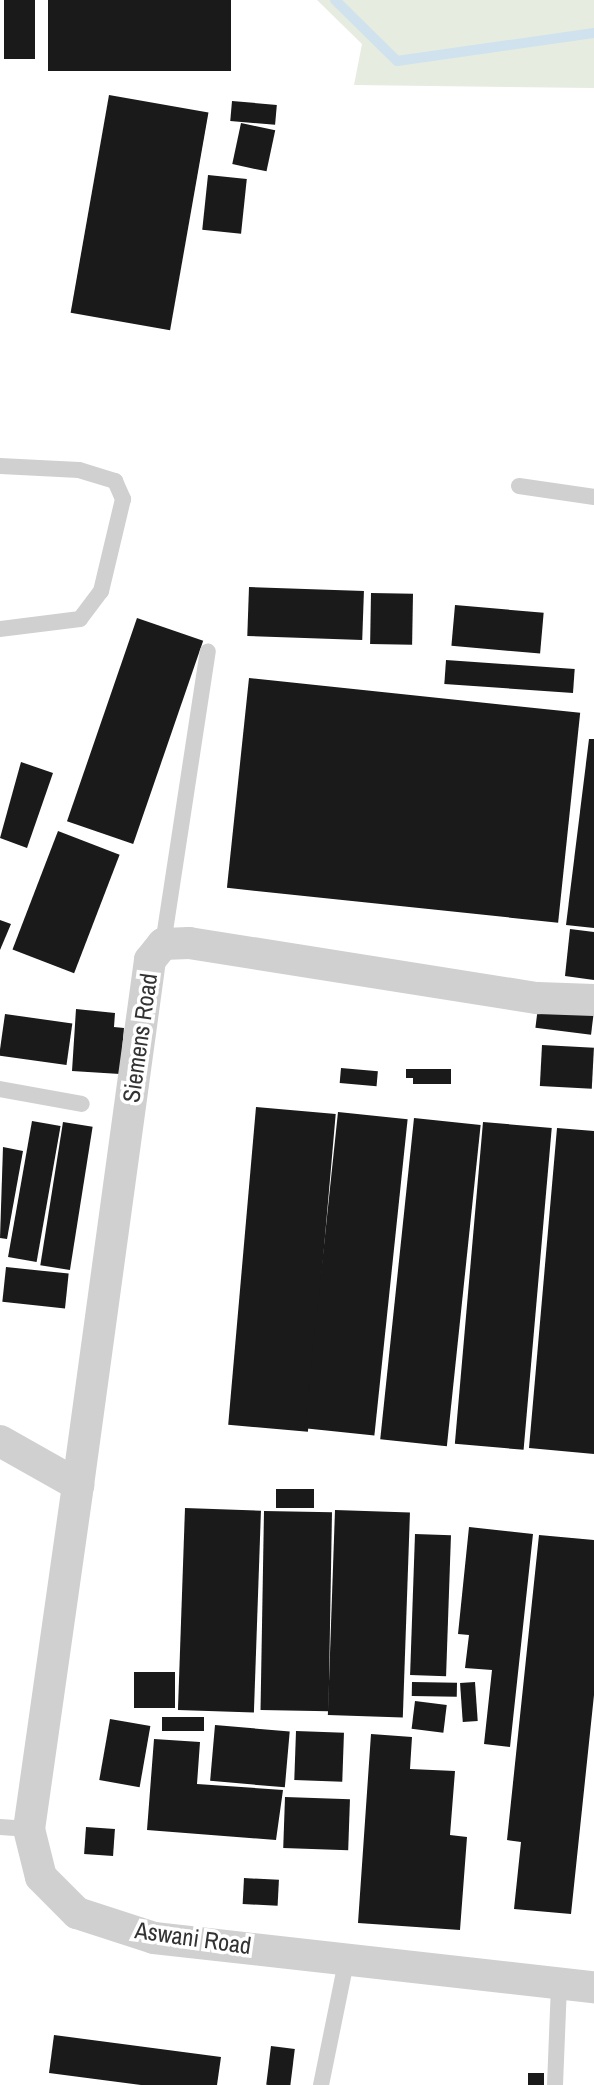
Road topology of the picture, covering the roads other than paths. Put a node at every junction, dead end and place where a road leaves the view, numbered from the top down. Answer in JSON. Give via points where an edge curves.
{"nodes":[{"id":1,"x":0,"y":466,"type":"edge"},
{"id":2,"x":519,"y":486,"type":"dead end"},
{"id":3,"x":594,"y":497,"type":"edge"},
{"id":4,"x":0,"y":629,"type":"edge"},
{"id":5,"x":208,"y":651,"type":"dead end"},
{"id":6,"x":163,"y":944,"type":"junction"},
{"id":7,"x":594,"y":1000,"type":"edge"},
{"id":8,"x":0,"y":1090,"type":"edge"},
{"id":9,"x":82,"y":1104,"type":"dead end"},
{"id":10,"x":0,"y":1441,"type":"edge"},
{"id":11,"x":78,"y":1485,"type":"junction"},
{"id":12,"x":15,"y":1828,"type":"edge"},
{"id":13,"x":347,"y":1957,"type":"junction"},
{"id":14,"x":559,"y":1984,"type":"junction"},
{"id":15,"x":594,"y":1987,"type":"edge"},
{"id":16,"x":321,"y":2085,"type":"edge"},
{"id":17,"x":555,"y":2085,"type":"edge"}],
"edges":[{"from":1,"to":4,"type":"lane","via":[[79,470],[115,481],[122,499],[101,591],[80,619]]},
{"from":2,"to":3,"type":"lane"},
{"from":5,"to":6,"type":"lane"},
{"from":6,"to":7,"type":"street","name":"Siemens Road","via":[[189,943],[538,998]]},
{"from":6,"to":11,"type":"street","name":"Siemens Road","via":[[150,960]]},
{"from":8,"to":9,"type":"lane"},
{"from":10,"to":11,"type":"street"},
{"from":11,"to":12,"type":"street","name":"Aswani Road"},
{"from":12,"to":13,"type":"street","name":"Aswani Road","via":[[41,1877],[77,1913],[154,1938]]},
{"from":13,"to":14,"type":"street","name":"Aswani Road"},
{"from":13,"to":16,"type":"lane"},
{"from":14,"to":15,"type":"street","name":"Aswani Road"},
{"from":14,"to":17,"type":"lane"}]}
